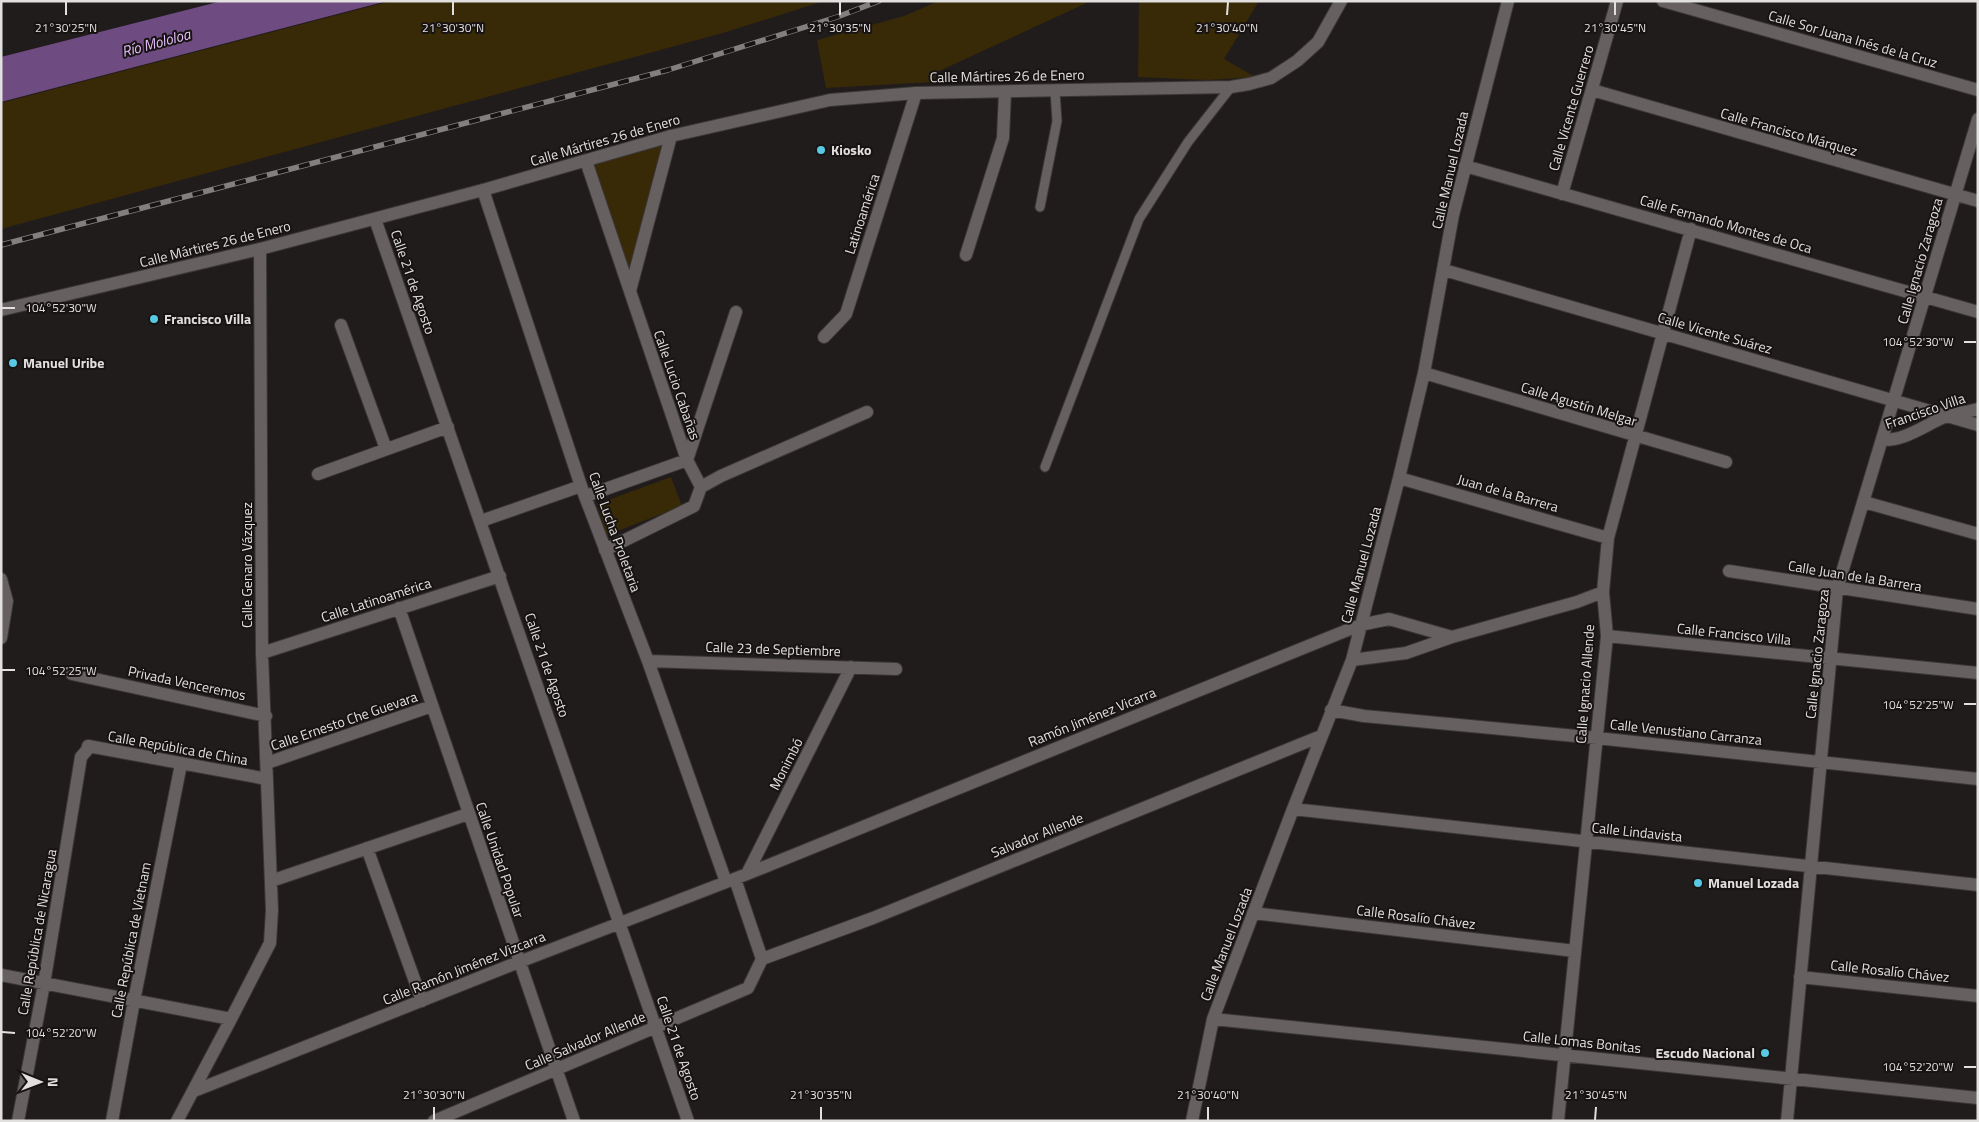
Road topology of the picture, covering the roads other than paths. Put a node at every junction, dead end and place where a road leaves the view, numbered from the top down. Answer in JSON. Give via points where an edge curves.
{"nodes":[{"id":1,"x":1341,"y":1,"type":"edge"},
{"id":2,"x":1508,"y":1,"type":"edge"},
{"id":3,"x":1618,"y":1,"type":"edge"},
{"id":4,"x":1663,"y":1,"type":"edge"},
{"id":5,"x":1230,"y":87,"type":"junction"},
{"id":6,"x":1592,"y":90,"type":"junction"},
{"id":7,"x":1978,"y":90,"type":"edge"},
{"id":8,"x":1055,"y":91,"type":"junction"},
{"id":9,"x":1005,"y":92,"type":"junction"},
{"id":10,"x":916,"y":93,"type":"junction"},
{"id":11,"x":1978,"y":119,"type":"edge"},
{"id":12,"x":671,"y":136,"type":"junction"},
{"id":13,"x":586,"y":161,"type":"junction"},
{"id":14,"x":1465,"y":166,"type":"junction"},
{"id":15,"x":483,"y":190,"type":"junction"},
{"id":16,"x":1562,"y":194,"type":"junction"},
{"id":17,"x":1955,"y":195,"type":"junction"},
{"id":18,"x":1978,"y":202,"type":"edge"},
{"id":19,"x":1040,"y":207,"type":"dead end"},
{"id":20,"x":375,"y":219,"type":"junction"},
{"id":21,"x":1691,"y":229,"type":"junction"},
{"id":22,"x":260,"y":249,"type":"junction"},
{"id":23,"x":966,"y":255,"type":"dead end"},
{"id":24,"x":1444,"y":270,"type":"junction"},
{"id":25,"x":630,"y":291,"type":"junction"},
{"id":26,"x":1926,"y":298,"type":"junction"},
{"id":27,"x":1,"y":310,"type":"edge"},
{"id":28,"x":736,"y":312,"type":"dead end"},
{"id":29,"x":1978,"y":312,"type":"edge"},
{"id":30,"x":341,"y":325,"type":"dead end"},
{"id":31,"x":1663,"y":333,"type":"junction"},
{"id":32,"x":824,"y":336,"type":"dead end"},
{"id":33,"x":1424,"y":373,"type":"junction"},
{"id":34,"x":1894,"y":400,"type":"junction"},
{"id":35,"x":1978,"y":409,"type":"edge"},
{"id":36,"x":868,"y":412,"type":"dead end"},
{"id":37,"x":1948,"y":416,"type":"junction"},
{"id":38,"x":1978,"y":424,"type":"edge"},
{"id":39,"x":448,"y":427,"type":"junction"},
{"id":40,"x":1635,"y":436,"type":"junction"},
{"id":41,"x":1882,"y":440,"type":"junction"},
{"id":42,"x":386,"y":449,"type":"junction"},
{"id":43,"x":687,"y":460,"type":"junction"},
{"id":44,"x":1726,"y":462,"type":"dead end"},
{"id":45,"x":1045,"y":467,"type":"dead end"},
{"id":46,"x":318,"y":474,"type":"dead end"},
{"id":47,"x":1399,"y":478,"type":"junction"},
{"id":48,"x":701,"y":487,"type":"junction"},
{"id":49,"x":584,"y":491,"type":"junction"},
{"id":50,"x":1864,"y":502,"type":"junction"},
{"id":51,"x":481,"y":521,"type":"junction"},
{"id":52,"x":1978,"y":534,"type":"edge"},
{"id":53,"x":1608,"y":538,"type":"junction"},
{"id":54,"x":605,"y":550,"type":"junction"},
{"id":55,"x":1729,"y":571,"type":"dead end"},
{"id":56,"x":500,"y":576,"type":"junction"},
{"id":57,"x":1,"y":579,"type":"edge"},
{"id":58,"x":1837,"y":589,"type":"junction"},
{"id":59,"x":1603,"y":592,"type":"junction"},
{"id":60,"x":399,"y":608,"type":"junction"},
{"id":61,"x":1978,"y":610,"type":"edge"},
{"id":62,"x":1360,"y":624,"type":"junction"},
{"id":63,"x":1607,"y":636,"type":"junction"},
{"id":64,"x":1452,"y":637,"type":"junction"},
{"id":65,"x":1,"y":638,"type":"edge"},
{"id":66,"x":262,"y":653,"type":"junction"},
{"id":67,"x":1831,"y":658,"type":"junction"},
{"id":68,"x":1352,"y":660,"type":"junction"},
{"id":69,"x":648,"y":661,"type":"junction"},
{"id":70,"x":851,"y":667,"type":"junction"},
{"id":71,"x":896,"y":669,"type":"dead end"},
{"id":72,"x":1978,"y":673,"type":"edge"},
{"id":73,"x":72,"y":674,"type":"dead end"},
{"id":74,"x":432,"y":706,"type":"junction"},
{"id":75,"x":1331,"y":710,"type":"junction"},
{"id":76,"x":266,"y":716,"type":"junction"},
{"id":77,"x":1321,"y":736,"type":"junction"},
{"id":78,"x":1597,"y":738,"type":"junction"},
{"id":79,"x":87,"y":750,"type":"joint"},
{"id":80,"x":1821,"y":762,"type":"junction"},
{"id":81,"x":267,"y":763,"type":"junction"},
{"id":82,"x":181,"y":764,"type":"junction"},
{"id":83,"x":1978,"y":779,"type":"edge"},
{"id":84,"x":267,"y":780,"type":"junction"},
{"id":85,"x":1293,"y":809,"type":"junction"},
{"id":86,"x":468,"y":814,"type":"junction"},
{"id":87,"x":1586,"y":841,"type":"junction"},
{"id":88,"x":368,"y":848,"type":"junction"},
{"id":89,"x":1811,"y":866,"type":"junction"},
{"id":90,"x":747,"y":874,"type":"junction"},
{"id":91,"x":730,"y":880,"type":"junction"},
{"id":92,"x":271,"y":881,"type":"junction"},
{"id":93,"x":1978,"y":885,"type":"edge"},
{"id":94,"x":1254,"y":913,"type":"junction"},
{"id":95,"x":620,"y":923,"type":"junction"},
{"id":96,"x":1575,"y":951,"type":"junction"},
{"id":97,"x":762,"y":959,"type":"junction"},
{"id":98,"x":519,"y":962,"type":"junction"},
{"id":99,"x":1,"y":975,"type":"edge"},
{"id":100,"x":1800,"y":977,"type":"junction"},
{"id":101,"x":44,"y":984,"type":"junction"},
{"id":102,"x":1978,"y":996,"type":"edge"},
{"id":103,"x":422,"y":1000,"type":"junction"},
{"id":104,"x":134,"y":1001,"type":"junction"},
{"id":105,"x":232,"y":1019,"type":"junction"},
{"id":106,"x":1213,"y":1019,"type":"junction"},
{"id":107,"x":657,"y":1028,"type":"junction"},
{"id":108,"x":1565,"y":1056,"type":"junction"},
{"id":109,"x":556,"y":1069,"type":"junction"},
{"id":110,"x":1791,"y":1079,"type":"junction"},
{"id":111,"x":194,"y":1091,"type":"junction"},
{"id":112,"x":1978,"y":1098,"type":"edge"},
{"id":113,"x":460,"y":1116,"type":"edge"},
{"id":114,"x":18,"y":1121,"type":"edge"},
{"id":115,"x":112,"y":1121,"type":"edge"},
{"id":116,"x":177,"y":1121,"type":"edge"},
{"id":117,"x":434,"y":1121,"type":"edge"},
{"id":118,"x":574,"y":1121,"type":"edge"},
{"id":119,"x":688,"y":1121,"type":"edge"},
{"id":120,"x":1192,"y":1121,"type":"edge"},
{"id":121,"x":1558,"y":1121,"type":"edge"},
{"id":122,"x":1786,"y":1121,"type":"edge"}],
"edges":[{"from":1,"to":5,"type":"street","name":"Calle Mártires 26 de Enero","via":[[1318,42],[1297,61],[1271,78]]},
{"from":2,"to":14,"type":"street","name":"Calle Manuel Lozada"},
{"from":3,"to":6,"type":"street","name":"Calle Vicente Guerrero"},
{"from":4,"to":7,"type":"street","name":"Calle Sor Juana Inés de la Cruz"},
{"from":5,"to":8,"type":"street","name":"Calle Mártires 26 de Enero"},
{"from":5,"to":45,"type":"lane","via":[[1188,142],[1139,219]]},
{"from":6,"to":16,"type":"street","name":"Calle Vicente Guerrero"},
{"from":6,"to":17,"type":"street","name":"Calle Francisco Márquez"},
{"from":8,"to":9,"type":"street","name":"Calle Mártires 26 de Enero"},
{"from":8,"to":19,"type":"lane","via":[[1057,121]]},
{"from":9,"to":10,"type":"street","name":"Calle Mártires 26 de Enero"},
{"from":9,"to":23,"type":"street","via":[[1003,138]]},
{"from":10,"to":12,"type":"street","name":"Calle Mártires 26 de Enero","via":[[830,100]]},
{"from":10,"to":32,"type":"street","name":"Latinoamérica","via":[[846,314]]},
{"from":11,"to":17,"type":"street","name":"Calle Ignacio Zaragoza"},
{"from":12,"to":13,"type":"street","name":"Calle Mártires 26 de Enero"},
{"from":12,"to":25,"type":"street"},
{"from":13,"to":15,"type":"street","name":"Calle Mártires 26 de Enero"},
{"from":13,"to":25,"type":"street","name":"Calle Lucio Cabañas"},
{"from":14,"to":16,"type":"street","name":"Calle Fernando Montes de Oca"},
{"from":14,"to":24,"type":"street","name":"Calle Manuel Lozada"},
{"from":15,"to":20,"type":"street","name":"Calle Mártires 26 de Enero"},
{"from":15,"to":49,"type":"street","name":"Calle Lucha Proletaria"},
{"from":16,"to":21,"type":"street","name":"Calle Fernando Montes de Oca"},
{"from":17,"to":18,"type":"street","name":"Calle Francisco Márquez"},
{"from":17,"to":26,"type":"street","name":"Calle Ignacio Zaragoza"},
{"from":20,"to":22,"type":"street","name":"Calle Mártires 26 de Enero"},
{"from":20,"to":39,"type":"street","name":"Calle 21 de Agosto"},
{"from":21,"to":26,"type":"street","name":"Calle Fernando Montes de Oca"},
{"from":21,"to":31,"type":"street","name":"Calle Ignacio Allende"},
{"from":22,"to":27,"type":"street","name":"Calle Mártires 26 de Enero"},
{"from":22,"to":66,"type":"street","name":"Calle Genaro Vázquez"},
{"from":24,"to":31,"type":"street","name":"Calle Vicente Suárez"},
{"from":24,"to":33,"type":"street","name":"Calle Manuel Lozada"},
{"from":25,"to":43,"type":"street","name":"Calle Lucio Cabañas"},
{"from":26,"to":29,"type":"street","name":"Calle Fernando Montes de Oca"},
{"from":26,"to":34,"type":"street","name":"Calle Ignacio Zaragoza"},
{"from":28,"to":43,"type":"street"},
{"from":30,"to":42,"type":"street"},
{"from":31,"to":34,"type":"street","name":"Calle Vicente Suárez"},
{"from":31,"to":40,"type":"street","name":"Calle Ignacio Allende"},
{"from":33,"to":40,"type":"street","name":"Calle Agustín Melgar"},
{"from":33,"to":47,"type":"street","name":"Calle Manuel Lozada"},
{"from":34,"to":37,"type":"street","name":"Calle Vicente Suárez"},
{"from":34,"to":41,"type":"street","name":"Calle Ignacio Zaragoza"},
{"from":35,"to":37,"type":"street","name":"Francisco Villa"},
{"from":36,"to":48,"type":"street"},
{"from":37,"to":38,"type":"street","name":"Calle Vicente Suárez"},
{"from":37,"to":41,"type":"street","name":"Francisco Villa","via":[[1911,434],[1891,441]]},
{"from":39,"to":42,"type":"street"},
{"from":39,"to":51,"type":"street","name":"Calle 21 de Agosto"},
{"from":40,"to":44,"type":"street","name":"Calle Agustín Melgar"},
{"from":40,"to":53,"type":"street","name":"Calle Ignacio Allende"},
{"from":41,"to":50,"type":"street","name":"Calle Ignacio Zaragoza"},
{"from":42,"to":46,"type":"street"},
{"from":43,"to":48,"type":"street","name":"Calle Lucio Cabañas"},
{"from":43,"to":49,"type":"street"},
{"from":47,"to":53,"type":"street","name":"Juan de la Barrera"},
{"from":47,"to":62,"type":"street","name":"Calle Manuel Lozada"},
{"from":48,"to":54,"type":"street","via":[[694,506]]},
{"from":49,"to":51,"type":"street"},
{"from":49,"to":54,"type":"street","name":"Calle Lucha Proletaria"},
{"from":50,"to":52,"type":"street"},
{"from":50,"to":58,"type":"street","name":"Calle Ignacio Zaragoza"},
{"from":51,"to":56,"type":"street","name":"Calle 21 de Agosto"},
{"from":53,"to":59,"type":"street","name":"Calle Ignacio Allende"},
{"from":54,"to":69,"type":"street","name":"Calle Lucha Proletaria"},
{"from":55,"to":58,"type":"street","name":"Calle Juan de la Barrera"},
{"from":56,"to":60,"type":"street","name":"Calle Latinoamérica"},
{"from":56,"to":95,"type":"street","name":"Calle 21 de Agosto"},
{"from":57,"to":65,"type":"street","via":[[7,601]]},
{"from":58,"to":61,"type":"street","name":"Calle Juan de la Barrera"},
{"from":58,"to":67,"type":"street","name":"Calle Ignacio Zaragoza"},
{"from":59,"to":63,"type":"street","name":"Calle Ignacio Allende"},
{"from":59,"to":64,"type":"street"},
{"from":60,"to":66,"type":"street","name":"Calle Latinoamérica"},
{"from":60,"to":74,"type":"street","name":"Calle Unidad Popular"},
{"from":62,"to":64,"type":"street","name":"Ramón Jiménez Vicarra","via":[[1389,619]]},
{"from":62,"to":68,"type":"street","name":"Calle Manuel Lozada"},
{"from":62,"to":90,"type":"street","name":"Ramón Jiménez Vicarra"},
{"from":63,"to":67,"type":"street","name":"Calle Francisco Villa"},
{"from":63,"to":78,"type":"street","name":"Calle Ignacio Allende"},
{"from":64,"to":68,"type":"street","via":[[1406,653]]},
{"from":66,"to":76,"type":"street","name":"Calle Genaro Vázquez"},
{"from":67,"to":72,"type":"street","name":"Calle Francisco Villa"},
{"from":67,"to":80,"type":"street","name":"Calle Ignacio Zaragoza"},
{"from":68,"to":75,"type":"street","name":"Calle Manuel Lozada"},
{"from":69,"to":70,"type":"street","name":"Calle 23 de Septiembre"},
{"from":69,"to":91,"type":"street","name":"Calle Lucha Proletaria"},
{"from":70,"to":71,"type":"street","name":"Calle 23 de Septiembre"},
{"from":70,"to":90,"type":"street","name":"Monimbó"},
{"from":73,"to":76,"type":"street","name":"Privada Venceremos"},
{"from":74,"to":81,"type":"street","name":"Calle Ernesto Che Guevara"},
{"from":74,"to":86,"type":"street","name":"Calle Unidad Popular"},
{"from":75,"to":77,"type":"street","name":"Calle Manuel Lozada"},
{"from":75,"to":78,"type":"street","name":"Calle Venustiano Carranza","via":[[1364,716]]},
{"from":76,"to":81,"type":"street","name":"Calle Genaro Vázquez"},
{"from":77,"to":85,"type":"street","name":"Calle Manuel Lozada"},
{"from":77,"to":97,"type":"street","name":"Salvador Allende","via":[[872,918]]},
{"from":78,"to":80,"type":"street","name":"Calle Venustiano Carranza"},
{"from":78,"to":87,"type":"street","name":"Calle Ignacio Allende"},
{"from":79,"to":82,"type":"street","name":"Calle República de China","via":[[88,746]]},
{"from":79,"to":101,"type":"street","name":"Calle República de Nicaragua","via":[[81,757]]},
{"from":80,"to":83,"type":"street","name":"Calle Venustiano Carranza"},
{"from":80,"to":89,"type":"street","name":"Calle Ignacio Zaragoza"},
{"from":81,"to":84,"type":"street","name":"Calle Genaro Vázquez"},
{"from":82,"to":84,"type":"street","name":"Calle República de China"},
{"from":82,"to":104,"type":"street","name":"Calle República de Vietnam"},
{"from":84,"to":92,"type":"street","name":"Calle Genaro Vázquez"},
{"from":85,"to":87,"type":"street","name":"Calle Lindavista"},
{"from":85,"to":94,"type":"street","name":"Calle Manuel Lozada"},
{"from":86,"to":88,"type":"street"},
{"from":86,"to":98,"type":"street","name":"Calle Unidad Popular"},
{"from":87,"to":89,"type":"street","name":"Calle Lindavista"},
{"from":87,"to":96,"type":"street","name":"Calle Ignacio Allende"},
{"from":88,"to":92,"type":"street"},
{"from":88,"to":103,"type":"street"},
{"from":89,"to":93,"type":"street","name":"Calle Lindavista"},
{"from":89,"to":100,"type":"street","name":"Calle Ignacio Zaragoza"},
{"from":90,"to":91,"type":"street","name":"Calle Ramón Jiménez Vizcarra"},
{"from":91,"to":95,"type":"street","name":"Calle Ramón Jiménez Vizcarra"},
{"from":91,"to":97,"type":"street","name":"Calle Lucha Proletaria"},
{"from":92,"to":105,"type":"street","name":"Calle Genaro Vázquez","via":[[270,943]]},
{"from":94,"to":96,"type":"street","name":"Calle Rosalío Chávez"},
{"from":94,"to":106,"type":"street","name":"Calle Manuel Lozada"},
{"from":95,"to":98,"type":"street","name":"Calle Ramón Jiménez Vizcarra"},
{"from":95,"to":107,"type":"street","name":"Calle 21 de Agosto"},
{"from":96,"to":108,"type":"street","name":"Calle Ignacio Allende"},
{"from":97,"to":107,"type":"street","name":"Calle Salvador Allende","via":[[748,988]]},
{"from":98,"to":103,"type":"street","name":"Calle Ramón Jiménez Vizcarra"},
{"from":98,"to":109,"type":"street","name":"Calle Unidad Popular"},
{"from":99,"to":101,"type":"street"},
{"from":100,"to":102,"type":"street","name":"Calle Rosalío Chávez"},
{"from":100,"to":110,"type":"street","name":"Calle Ignacio Zaragoza"},
{"from":101,"to":104,"type":"street"},
{"from":101,"to":114,"type":"street","name":"Calle República de Nicaragua"},
{"from":103,"to":111,"type":"street","name":"Calle Ramón Jiménez Vizcarra"},
{"from":104,"to":105,"type":"street"},
{"from":104,"to":115,"type":"street","name":"Calle República de Vietnam"},
{"from":105,"to":111,"type":"street"},
{"from":106,"to":108,"type":"street","name":"Calle Lomas Bonitas"},
{"from":106,"to":120,"type":"street","name":"Calle Manuel Lozada"},
{"from":107,"to":109,"type":"street","name":"Calle Salvador Allende"},
{"from":107,"to":119,"type":"street","name":"Calle 21 de Agosto"},
{"from":108,"to":110,"type":"street","name":"Calle Lomas Bonitas"},
{"from":108,"to":121,"type":"street","name":"Calle Ignacio Allende"},
{"from":109,"to":113,"type":"street","name":"Calle Salvador Allende"},
{"from":109,"to":118,"type":"street","name":"Calle Unidad Popular"},
{"from":110,"to":112,"type":"street","name":"Calle Lomas Bonitas"},
{"from":110,"to":122,"type":"street","name":"Calle Ignacio Zaragoza"},
{"from":111,"to":116,"type":"street"},
{"from":113,"to":117,"type":"street","name":"Calle Salvador Allende"}]}
